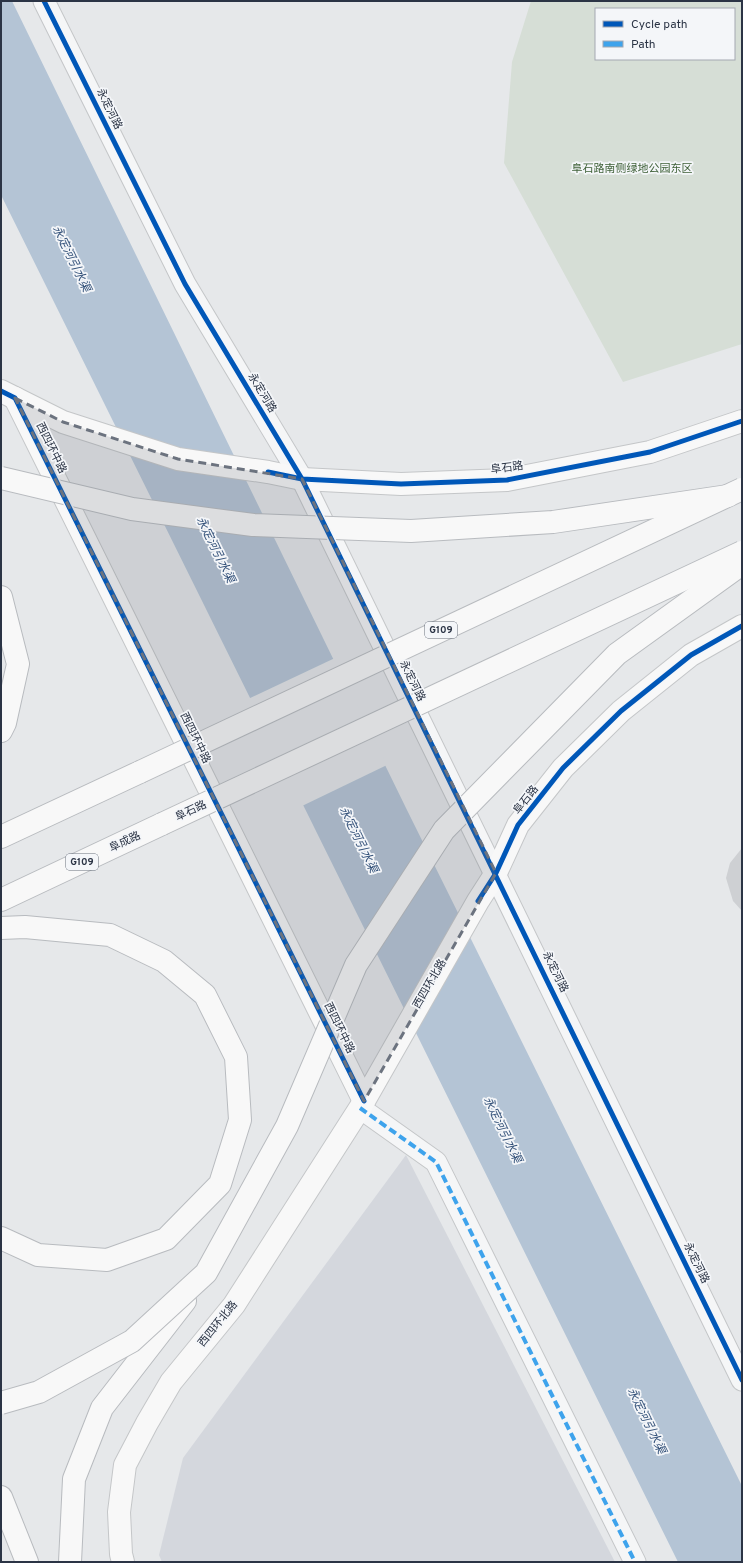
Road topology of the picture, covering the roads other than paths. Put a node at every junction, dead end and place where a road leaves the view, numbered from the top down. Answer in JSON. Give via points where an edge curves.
{"nodes":[{"id":1,"x":44,"y":1,"type":"edge"},
{"id":2,"x":8,"y":395,"type":"edge"},
{"id":3,"x":742,"y":421,"type":"edge"},
{"id":4,"x":1,"y":478,"type":"edge"},
{"id":5,"x":302,"y":480,"type":"junction"},
{"id":6,"x":735,"y":492,"type":"edge"},
{"id":7,"x":742,"y":552,"type":"edge"},
{"id":8,"x":742,"y":564,"type":"edge"},
{"id":9,"x":1,"y":597,"type":"edge"},
{"id":10,"x":742,"y":626,"type":"edge"},
{"id":11,"x":1,"y":731,"type":"edge"},
{"id":12,"x":162,"y":824,"type":"joint"},
{"id":13,"x":1,"y":837,"type":"edge"},
{"id":14,"x":496,"y":873,"type":"junction"},
{"id":15,"x":1,"y":900,"type":"edge"},
{"id":16,"x":478,"y":901,"type":"joint"},
{"id":17,"x":1,"y":928,"type":"edge"},
{"id":18,"x":362,"y":1104,"type":"junction"},
{"id":19,"x":1,"y":1238,"type":"edge"},
{"id":20,"x":206,"y":1273,"type":"junction"},
{"id":21,"x":742,"y":1380,"type":"edge"},
{"id":22,"x":1,"y":1403,"type":"edge"},
{"id":23,"x":1,"y":1497,"type":"edge"},
{"id":24,"x":27,"y":1562,"type":"edge"},
{"id":25,"x":70,"y":1562,"type":"edge"},
{"id":26,"x":123,"y":1562,"type":"edge"},
{"id":27,"x":635,"y":1562,"type":"edge"}],
"edges":[{"from":1,"to":5,"type":"street","name":"永定河路","via":[[185,284]]},
{"from":2,"to":5,"type":"main road","name":"阜石路","via":[[63,422],[178,459],[268,472]]},
{"from":2,"to":18,"type":"main road","name":"西四环中路"},
{"from":3,"to":5,"type":"main road","name":"阜石路","via":[[650,452],[507,480],[401,484]]},
{"from":4,"to":6,"type":"main road","bridge":true,"via":[[132,509],[253,525],[411,531],[553,522]]},
{"from":5,"to":14,"type":"street","name":"永定河路"},
{"from":6,"to":13,"type":"main road","number":"G109","bridge":true},
{"from":7,"to":12,"type":"main road","name":"阜石路","number":"G109","bridge":true},
{"from":8,"to":20,"type":"main road","bridge":true,"via":[[617,654],[444,830],[356,965],[287,1126]]},
{"from":9,"to":11,"type":"main road","via":[[18,664]]},
{"from":10,"to":14,"type":"main road","name":"阜石路","via":[[691,655],[621,710],[564,768],[518,826]]},
{"from":12,"to":15,"type":"main road","name":"阜成路","number":"G109"},
{"from":14,"to":16,"type":"main road","name":"阜石路"},
{"from":14,"to":21,"type":"street","name":"永定河路"},
{"from":16,"to":18,"type":"main road","name":"西四环北路"},
{"from":17,"to":19,"type":"main road","via":[[26,927],[110,935],[164,961],[205,995],[236,1057],[240,1120],[220,1184],[166,1239],[108,1260],[38,1255]]},
{"from":18,"to":26,"type":"main road","name":"西四环北路","via":[[234,1305],[171,1382],[125,1465],[118,1512]]},
{"from":18,"to":27,"type":"street","via":[[436,1162]]},
{"from":20,"to":22,"type":"main road","bridge":true,"via":[[132,1341],[39,1392]]},
{"from":20,"to":25,"type":"main road","bridge":true,"via":[[102,1408],[74,1479]]},
{"from":23,"to":24,"type":"main road"}]}
